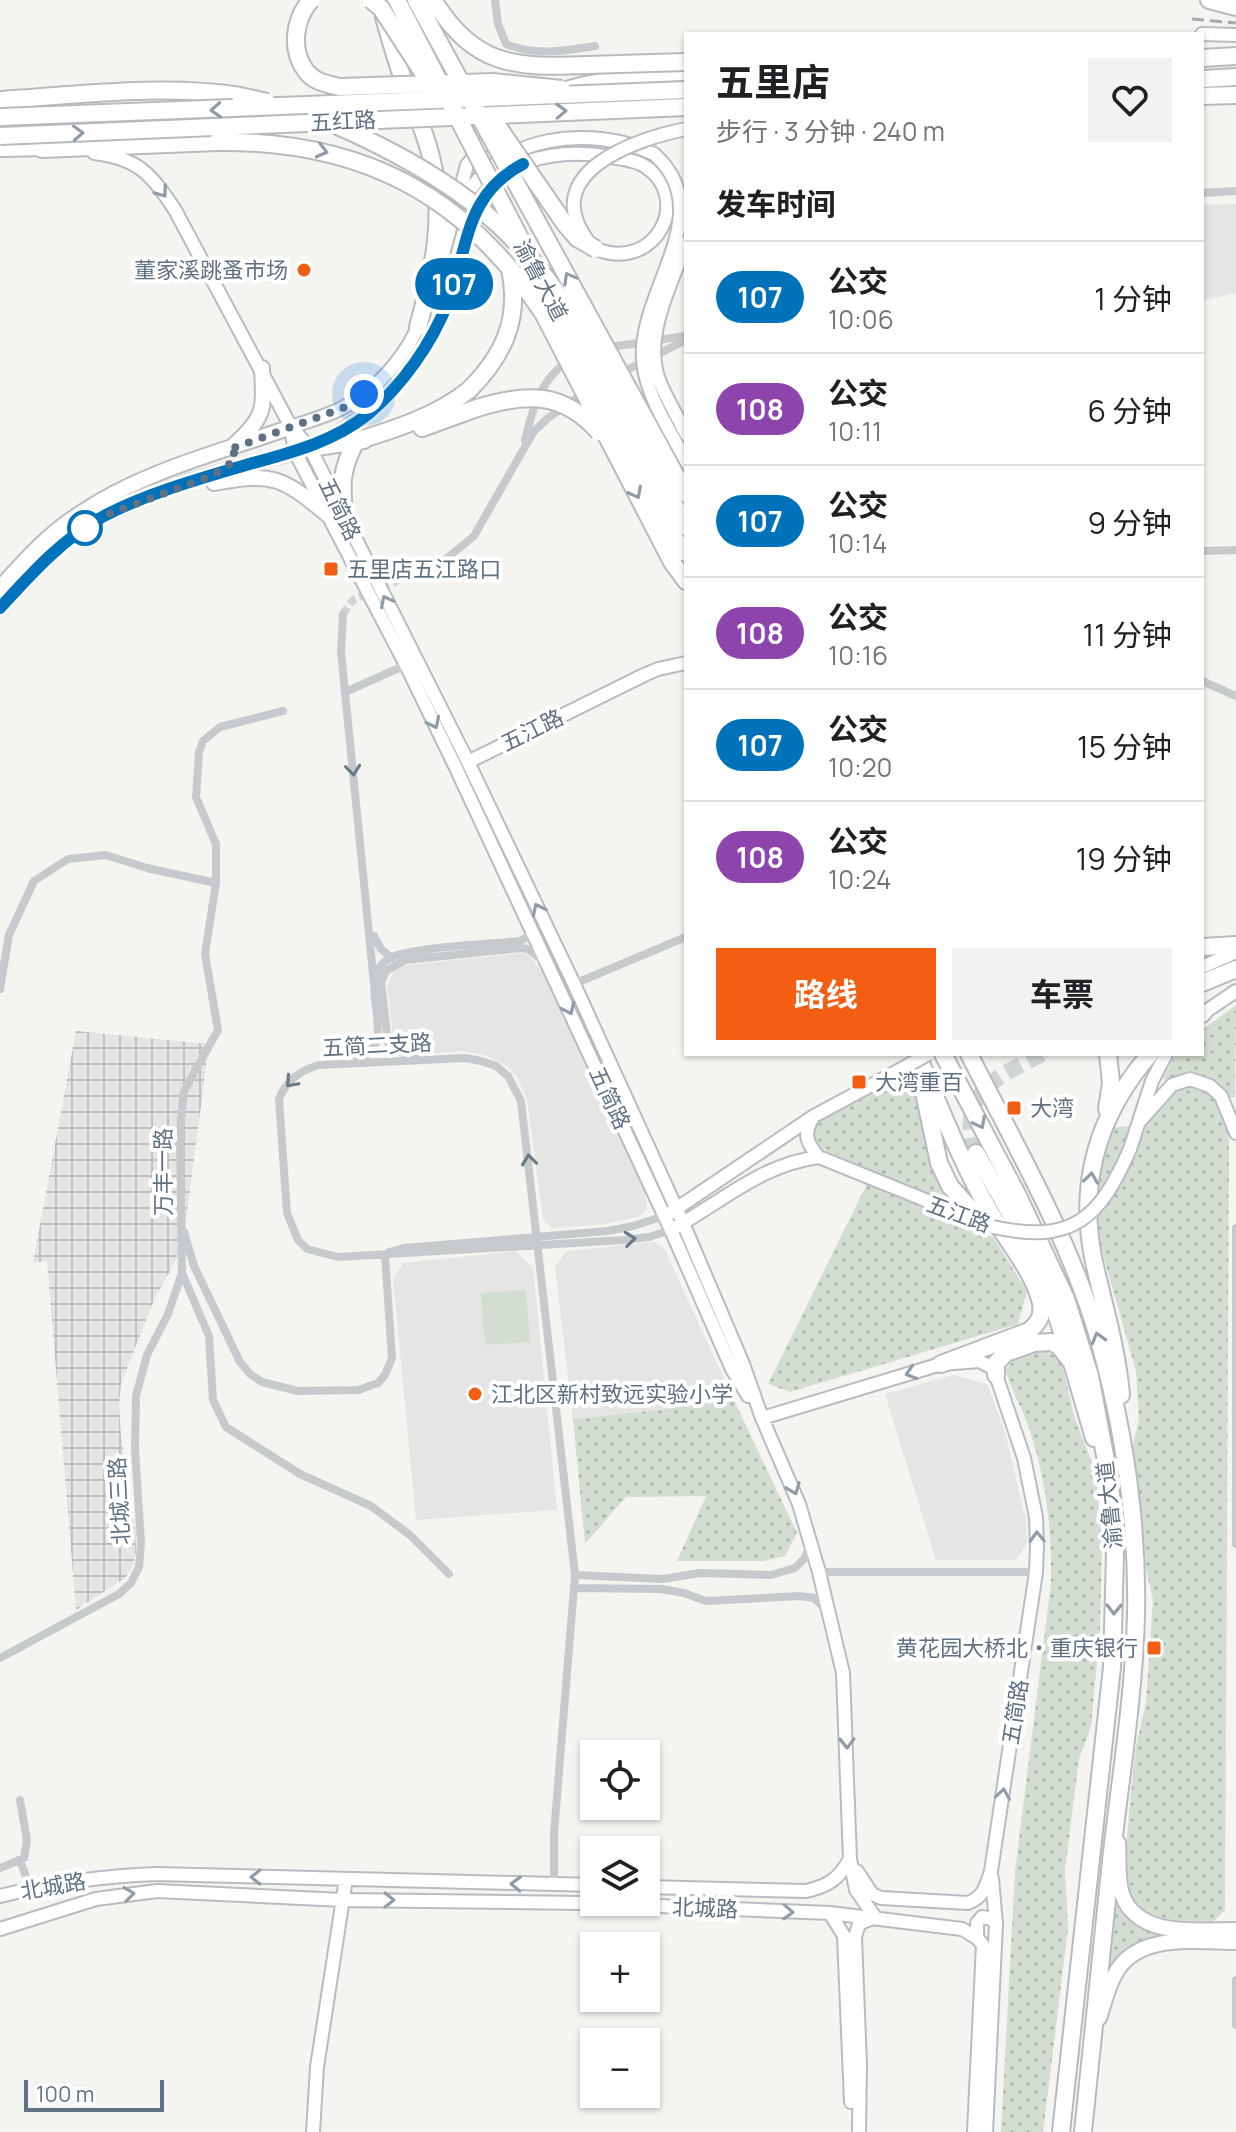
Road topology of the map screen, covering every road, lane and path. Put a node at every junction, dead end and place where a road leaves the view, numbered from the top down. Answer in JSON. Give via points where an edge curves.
{"nodes":[{"id":1,"x":311,"y":0,"type":"edge"},
{"id":2,"x":371,"y":0,"type":"edge"},
{"id":3,"x":379,"y":0,"type":"edge"},
{"id":4,"x":397,"y":0,"type":"edge"},
{"id":5,"x":416,"y":0,"type":"edge"},
{"id":6,"x":433,"y":0,"type":"edge"},
{"id":7,"x":495,"y":0,"type":"edge"},
{"id":8,"x":1209,"y":0,"type":"edge"},
{"id":9,"x":1236,"y":7,"type":"edge"},
{"id":10,"x":1204,"y":34,"type":"edge"},
{"id":11,"x":1236,"y":35,"type":"edge"},
{"id":12,"x":439,"y":40,"type":"junction"},
{"id":13,"x":595,"y":46,"type":"dead end"},
{"id":14,"x":1236,"y":56,"type":"edge"},
{"id":15,"x":1204,"y":58,"type":"edge"},
{"id":16,"x":684,"y":62,"type":"edge"},
{"id":17,"x":684,"y":74,"type":"edge"},
{"id":18,"x":1236,"y":77,"type":"edge"},
{"id":19,"x":1204,"y":79,"type":"edge"},
{"id":20,"x":592,"y":87,"type":"junction"},
{"id":21,"x":684,"y":90,"type":"edge"},
{"id":22,"x":1236,"y":95,"type":"edge"},
{"id":23,"x":1204,"y":96,"type":"edge"},
{"id":24,"x":0,"y":100,"type":"edge"},
{"id":25,"x":684,"y":107,"type":"edge"},
{"id":26,"x":0,"y":117,"type":"edge"},
{"id":27,"x":684,"y":130,"type":"edge"},
{"id":28,"x":0,"y":136,"type":"edge"},
{"id":29,"x":468,"y":141,"type":"junction"},
{"id":30,"x":42,"y":149,"type":"junction"},
{"id":31,"x":0,"y":150,"type":"edge"},
{"id":32,"x":1236,"y":191,"type":"edge"},
{"id":33,"x":1204,"y":193,"type":"edge"},
{"id":34,"x":485,"y":213,"type":"junction"},
{"id":35,"x":451,"y":226,"type":"junction"},
{"id":36,"x":596,"y":249,"type":"junction"},
{"id":37,"x":684,"y":249,"type":"edge"},
{"id":38,"x":418,"y":327,"type":"junction"},
{"id":39,"x":684,"y":338,"type":"edge"},
{"id":40,"x":684,"y":339,"type":"edge"},
{"id":41,"x":262,"y":368,"type":"junction"},
{"id":42,"x":396,"y":387,"type":"junction"},
{"id":43,"x":291,"y":427,"type":"junction"},
{"id":44,"x":684,"y":430,"type":"edge"},
{"id":45,"x":356,"y":441,"type":"junction"},
{"id":46,"x":523,"y":448,"type":"junction"},
{"id":47,"x":613,"y":449,"type":"junction"},
{"id":48,"x":228,"y":450,"type":"junction"},
{"id":49,"x":303,"y":450,"type":"junction"},
{"id":50,"x":684,"y":457,"type":"edge"},
{"id":51,"x":214,"y":475,"type":"junction"},
{"id":52,"x":684,"y":490,"type":"edge"},
{"id":53,"x":158,"y":494,"type":"junction"},
{"id":54,"x":337,"y":517,"type":"junction"},
{"id":55,"x":684,"y":523,"type":"edge"},
{"id":56,"x":1236,"y":550,"type":"edge"},
{"id":57,"x":1204,"y":551,"type":"edge"},
{"id":58,"x":680,"y":558,"type":"edge"},
{"id":59,"x":412,"y":574,"type":"tunnel mouth"},
{"id":60,"x":0,"y":588,"type":"edge"},
{"id":61,"x":0,"y":608,"type":"edge"},
{"id":62,"x":343,"y":614,"type":"dead end"},
{"id":63,"x":684,"y":663,"type":"edge"},
{"id":64,"x":406,"y":665,"type":"junction"},
{"id":65,"x":1204,"y":682,"type":"edge"},
{"id":66,"x":345,"y":692,"type":"junction"},
{"id":67,"x":1236,"y":696,"type":"edge"},
{"id":68,"x":283,"y":711,"type":"dead end"},
{"id":69,"x":468,"y":762,"type":"junction"},
{"id":70,"x":216,"y":883,"type":"junction"},
{"id":71,"x":370,"y":915,"type":"junction"},
{"id":72,"x":530,"y":926,"type":"junction"},
{"id":73,"x":684,"y":938,"type":"edge"},
{"id":74,"x":1236,"y":938,"type":"edge"},
{"id":75,"x":1204,"y":940,"type":"edge"},
{"id":76,"x":1204,"y":947,"type":"edge"},
{"id":77,"x":1236,"y":949,"type":"edge"},
{"id":78,"x":1204,"y":957,"type":"edge"},
{"id":79,"x":390,"y":958,"type":"junction"},
{"id":80,"x":405,"y":960,"type":"junction"},
{"id":81,"x":1204,"y":966,"type":"edge"},
{"id":82,"x":1236,"y":969,"type":"edge"},
{"id":83,"x":551,"y":970,"type":"junction"},
{"id":84,"x":1204,"y":982,"type":"edge"},
{"id":85,"x":374,"y":984,"type":"junction"},
{"id":86,"x":574,"y":984,"type":"junction"},
{"id":87,"x":0,"y":989,"type":"edge"},
{"id":88,"x":1236,"y":991,"type":"edge"},
{"id":89,"x":1204,"y":1012,"type":"edge"},
{"id":90,"x":944,"y":1056,"type":"edge"},
{"id":91,"x":970,"y":1056,"type":"edge"},
{"id":92,"x":1108,"y":1056,"type":"edge"},
{"id":93,"x":1148,"y":1056,"type":"edge"},
{"id":94,"x":1165,"y":1056,"type":"edge"},
{"id":95,"x":912,"y":1058,"type":"edge"},
{"id":96,"x":427,"y":1060,"type":"junction"},
{"id":97,"x":345,"y":1064,"type":"junction"},
{"id":98,"x":814,"y":1116,"type":"junction"},
{"id":99,"x":1140,"y":1121,"type":"junction"},
{"id":100,"x":1104,"y":1122,"type":"junction"},
{"id":101,"x":1236,"y":1133,"type":"edge"},
{"id":102,"x":976,"y":1153,"type":"tunnel mouth"},
{"id":103,"x":819,"y":1157,"type":"junction"},
{"id":104,"x":677,"y":1209,"type":"junction"},
{"id":105,"x":664,"y":1216,"type":"junction"},
{"id":106,"x":180,"y":1219,"type":"junction"},
{"id":107,"x":683,"y":1223,"type":"junction"},
{"id":108,"x":988,"y":1226,"type":"junction"},
{"id":109,"x":1236,"y":1228,"type":"edge"},
{"id":110,"x":671,"y":1230,"type":"junction"},
{"id":111,"x":539,"y":1242,"type":"junction"},
{"id":112,"x":385,"y":1255,"type":"junction"},
{"id":113,"x":182,"y":1273,"type":"junction"},
{"id":114,"x":1236,"y":1310,"type":"edge"},
{"id":115,"x":1072,"y":1363,"type":"junction"},
{"id":116,"x":941,"y":1364,"type":"junction"},
{"id":117,"x":996,"y":1375,"type":"junction"},
{"id":118,"x":762,"y":1418,"type":"junction"},
{"id":119,"x":1124,"y":1449,"type":"junction"},
{"id":120,"x":1110,"y":1482,"type":"junction"},
{"id":121,"x":811,"y":1544,"type":"junction"},
{"id":122,"x":1236,"y":1544,"type":"edge"},
{"id":123,"x":819,"y":1572,"type":"junction"},
{"id":124,"x":1036,"y":1572,"type":"junction"},
{"id":125,"x":449,"y":1574,"type":"dead end"},
{"id":126,"x":575,"y":1575,"type":"junction"},
{"id":127,"x":575,"y":1588,"type":"junction"},
{"id":128,"x":828,"y":1613,"type":"junction"},
{"id":129,"x":0,"y":1658,"type":"edge"},
{"id":130,"x":20,"y":1800,"type":"dead end"},
{"id":131,"x":1116,"y":1816,"type":"junction"},
{"id":132,"x":850,"y":1859,"type":"junction"},
{"id":133,"x":20,"y":1860,"type":"junction"},
{"id":134,"x":0,"y":1868,"type":"edge"},
{"id":135,"x":991,"y":1871,"type":"junction"},
{"id":136,"x":346,"y":1879,"type":"junction"},
{"id":137,"x":554,"y":1885,"type":"junction"},
{"id":138,"x":580,"y":1885,"type":"edge"},
{"id":139,"x":660,"y":1887,"type":"edge"},
{"id":140,"x":30,"y":1888,"type":"junction"},
{"id":141,"x":0,"y":1896,"type":"edge"},
{"id":142,"x":343,"y":1900,"type":"junction"},
{"id":143,"x":830,"y":1913,"type":"junction"},
{"id":144,"x":875,"y":1917,"type":"junction"},
{"id":145,"x":996,"y":1924,"type":"junction"},
{"id":146,"x":0,"y":1929,"type":"edge"},
{"id":147,"x":1236,"y":1930,"type":"edge"},
{"id":148,"x":977,"y":1938,"type":"junction"},
{"id":149,"x":1236,"y":1942,"type":"edge"},
{"id":150,"x":1236,"y":1980,"type":"edge"},
{"id":151,"x":1102,"y":1990,"type":"junction"},
{"id":152,"x":1236,"y":2025,"type":"edge"},
{"id":153,"x":313,"y":2132,"type":"edge"},
{"id":154,"x":852,"y":2132,"type":"edge"},
{"id":155,"x":859,"y":2132,"type":"edge"},
{"id":156,"x":974,"y":2132,"type":"edge"},
{"id":157,"x":986,"y":2132,"type":"edge"},
{"id":158,"x":1061,"y":2132,"type":"edge"},
{"id":159,"x":1083,"y":2132,"type":"edge"}],
"edges":[{"from":1,"to":20,"type":"highway","bridge":true,"via":[[299,18],[296,43],[306,72],[322,83]]},
{"from":2,"to":29,"type":"highway","bridge":true},
{"from":3,"to":38,"type":"highway","via":[[431,155],[437,189],[431,281]]},
{"from":4,"to":29,"type":"highway","name":"渝鲁大道","bridge":true},
{"from":5,"to":12,"type":"highway","name":"渝鲁大道","bridge":true},
{"from":6,"to":16,"type":"highway","bridge":true,"via":[[460,37],[505,62],[545,67]]},
{"from":7,"to":13,"type":"street","via":[[506,44],[563,52]]},
{"from":8,"to":9,"type":"highway"},
{"from":10,"to":11,"type":"main road"},
{"from":12,"to":36,"type":"highway","bridge":true,"via":[[554,210],[577,238]]},
{"from":52,"to":12,"type":"highway","name":"渝鲁大道","one_way":true,"bridge":true},
{"from":14,"to":15,"type":"highway"},
{"from":17,"to":20,"type":"main road"},
{"from":18,"to":19,"type":"highway"},
{"from":20,"to":21,"type":"highway","name":"五红路","bridge":true},
{"from":20,"to":26,"type":"highway","name":"五红路","one_way":true,"bridge":true},
{"from":20,"to":35,"type":"main road","via":[[558,90],[529,103],[496,129],[467,165]]},
{"from":22,"to":23,"type":"highway"},
{"from":24,"to":34,"type":"highway","bridge":true,"via":[[209,91],[240,96],[315,116],[358,135]]},
{"from":28,"to":25,"type":"highway","name":"五红路","one_way":true,"bridge":true},
{"from":27,"to":36,"type":"main road","bridge":true,"via":[[620,149],[584,177],[575,215]]},
{"from":29,"to":58,"type":"highway","name":"渝鲁大道","bridge":true},
{"from":30,"to":31,"type":"main road"},
{"from":30,"to":41,"type":"main road","one_way":true,"via":[[109,154],[147,172],[175,210]]},
{"from":30,"to":47,"type":"highway","one_way":true,"bridge":true,"via":[[256,141],[339,155],[410,185],[465,222],[521,279]]},
{"from":32,"to":33,"type":"street"},
{"from":34,"to":45,"type":"highway","bridge":true,"via":[[499,236],[514,292],[512,319],[490,368],[469,390],[431,413]]},
{"from":34,"to":55,"type":"highway","bridge":true,"via":[[544,278],[588,338]]},
{"from":35,"to":38,"type":"main road"},
{"from":35,"to":50,"type":"main road","bridge":true,"via":[[469,191],[487,171],[528,146],[569,138],[614,140],[654,154],[667,165],[676,181],[681,215],[645,328],[643,361],[652,395]]},
{"from":36,"to":42,"type":"main road","bridge":true,"via":[[626,255],[661,232],[667,204],[662,185],[647,167],[568,154],[520,165],[483,195],[447,304]]},
{"from":37,"to":44,"type":"main road","bridge":true,"via":[[659,321],[654,355],[663,390]]},
{"from":38,"to":43,"type":"main road","via":[[392,366],[364,394],[343,408]]},
{"from":39,"to":46,"type":"street","via":[[572,357],[541,388]]},
{"from":40,"to":46,"type":"street","via":[[592,388],[548,418]]},
{"from":41,"to":43,"type":"main road"},
{"from":41,"to":48,"type":"main road","via":[[258,420]]},
{"from":42,"to":45,"type":"main road"},
{"from":42,"to":49,"type":"main road","via":[[367,414]]},
{"from":43,"to":48,"type":"main road"},
{"from":43,"to":49,"type":"main road","name":"五简路"},
{"from":45,"to":47,"type":"highway","bridge":true,"via":[[524,398],[552,401],[580,413]]},
{"from":45,"to":49,"type":"highway"},
{"from":45,"to":54,"type":"highway","via":[[343,469]]},
{"from":46,"to":59,"type":"street","via":[[474,536],[446,559]]},
{"from":47,"to":58,"type":"highway","one_way":true,"bridge":true},
{"from":48,"to":51,"type":"main road","via":[[235,460]]},
{"from":48,"to":60,"type":"main road","via":[[151,477],[90,507],[44,541]]},
{"from":49,"to":51,"type":"main road"},
{"from":49,"to":54,"type":"main road","name":"五简路"},
{"from":51,"to":53,"type":"main road"},
{"from":53,"to":54,"type":"main road","via":[[261,476],[291,487]]},
{"from":53,"to":61,"type":"main road","via":[[87,526]]},
{"from":54,"to":64,"type":"main road","name":"五简路"},
{"from":69,"to":54,"type":"main road","name":"五简路","one_way":true},
{"from":56,"to":57,"type":"street"},
{"from":62,"to":66,"type":"street"},
{"from":63,"to":69,"type":"main road","name":"五江路","via":[[644,675]]},
{"from":64,"to":66,"type":"street"},
{"from":64,"to":72,"type":"main road","name":"五简路","one_way":true},
{"from":65,"to":67,"type":"street"},
{"from":66,"to":71,"type":"street","one_way":true},
{"from":68,"to":70,"type":"street","name":"万丰一路","via":[[220,727],[203,741],[196,797],[216,844]]},
{"from":86,"to":69,"type":"main road","name":"五简路","one_way":true},
{"from":70,"to":87,"type":"street","via":[[106,855],[68,859],[34,881],[9,935]]},
{"from":70,"to":106,"type":"street","name":"万丰一路","via":[[205,954],[218,1030],[184,1091]]},
{"from":71,"to":79,"type":"street","via":[[377,943]]},
{"from":71,"to":85,"type":"street"},
{"from":72,"to":79,"type":"street","via":[[530,935],[520,941]]},
{"from":72,"to":83,"type":"main road","name":"五简路"},
{"from":73,"to":86,"type":"street"},
{"from":74,"to":75,"type":"highway"},
{"from":76,"to":77,"type":"highway"},
{"from":77,"to":78,"type":"main road"},
{"from":77,"to":81,"type":"main road"},
{"from":79,"to":80,"type":"street"},
{"from":79,"to":85,"type":"street"},
{"from":80,"to":83,"type":"street","via":[[521,948]]},
{"from":80,"to":96,"type":"street","via":[[386,971],[381,982],[386,1036],[391,1048]]},
{"from":82,"to":84,"type":"highway"},
{"from":83,"to":105,"type":"main road","name":"五简路","one_way":true},
{"from":85,"to":97,"type":"street","via":[[377,1043],[363,1058]]},
{"from":86,"to":104,"type":"main road","name":"五简路"},
{"from":88,"to":89,"type":"main road"},
{"from":90,"to":120,"type":"highway","name":"渝鲁大道","one_way":true,"via":[[1066,1299],[1090,1376]]},
{"from":119,"to":91,"type":"highway","name":"渝鲁大道","one_way":true,"via":[[1099,1340],[1075,1269]]},
{"from":92,"to":100,"type":"highway","via":[[1111,1083]]},
{"from":93,"to":100,"type":"highway"},
{"from":94,"to":99,"type":"main road","name":"五江路"},
{"from":95,"to":98,"type":"main road"},
{"from":95,"to":108,"type":"highway","via":[[939,1163],[950,1186]]},
{"from":95,"to":116,"type":"highway","via":[[990,1212],[1033,1282],[1042,1308],[1037,1324],[1018,1337]]},
{"from":96,"to":97,"type":"street","name":"五简二支路"},
{"from":111,"to":96,"type":"street","name":"五简二支路","one_way":true,"via":[[516,1087],[496,1066],[481,1061]]},
{"from":97,"to":112,"type":"street","name":"五简二支路","one_way":true,"via":[[304,1069],[279,1099],[287,1213],[307,1249],[338,1257]]},
{"from":98,"to":103,"type":"main road","via":[[807,1139]]},
{"from":98,"to":104,"type":"main road"},
{"from":99,"to":101,"type":"main road","via":[[1172,1085],[1190,1079],[1221,1096]]},
{"from":99,"to":108,"type":"main road","name":"五江路","bridge":true,"via":[[1109,1193],[1087,1217],[1054,1232]]},
{"from":119,"to":100,"type":"highway","one_way":true,"via":[[1117,1354],[1089,1224],[1090,1174]]},
{"from":102,"to":115,"type":"highway","via":[[1032,1252]]},
{"from":103,"to":107,"type":"main road","via":[[788,1162],[757,1176]]},
{"from":103,"to":108,"type":"main road","name":"五江路"},
{"from":104,"to":105,"type":"main road"},
{"from":104,"to":107,"type":"main road","name":"五简路"},
{"from":105,"to":110,"type":"main road","name":"五简路"},
{"from":105,"to":111,"type":"street","name":"五简二支路"},
{"from":106,"to":112,"type":"street","via":[[194,1266],[240,1362],[262,1382],[298,1391],[369,1388],[385,1375],[392,1358]]},
{"from":106,"to":113,"type":"street","name":"万丰一路"},
{"from":107,"to":110,"type":"main road"},
{"from":107,"to":118,"type":"main road","name":"五简路"},
{"from":109,"to":114,"type":"street"},
{"from":111,"to":110,"type":"street","name":"五简二支路","one_way":true,"via":[[635,1239]]},
{"from":110,"to":118,"type":"main road","name":"五简路","via":[[732,1369]]},
{"from":111,"to":112,"type":"street","name":"五简二支路","via":[[404,1248]]},
{"from":111,"to":126,"type":"street"},
{"from":113,"to":125,"type":"street","name":"万丰一路","via":[[209,1336],[213,1400],[226,1427],[300,1474],[371,1506]]},
{"from":113,"to":129,"type":"street","name":"北城三路","via":[[147,1355],[136,1396],[139,1567],[119,1594]]},
{"from":114,"to":122,"type":"street"},
{"from":115,"to":117,"type":"highway","via":[[1059,1346],[1034,1343],[1000,1357]]},
{"from":115,"to":120,"type":"highway"},
{"from":116,"to":117,"type":"main road","via":[[979,1361]]},
{"from":116,"to":118,"type":"main road","one_way":true},
{"from":124,"to":117,"type":"main road","name":"五简路","one_way":true,"via":[[1030,1486]]},
{"from":118,"to":121,"type":"main road","name":"五简路","one_way":true,"via":[[794,1489]]},
{"from":119,"to":131,"type":"highway","name":"渝鲁大道","via":[[1136,1614]]},
{"from":120,"to":158,"type":"highway","name":"渝鲁大道","one_way":true,"via":[[1115,1556],[1112,1667]]},
{"from":121,"to":123,"type":"main road","name":"五简路"},
{"from":121,"to":126,"type":"street","via":[[795,1568],[771,1575]]},
{"from":123,"to":124,"type":"street"},
{"from":123,"to":128,"type":"main road","name":"五简路"},
{"from":135,"to":124,"type":"main road","name":"五简路","one_way":true},
{"from":126,"to":127,"type":"street"},
{"from":127,"to":128,"type":"street","via":[[661,1589],[706,1601],[800,1596],[814,1598]]},
{"from":127,"to":137,"type":"street"},
{"from":128,"to":132,"type":"main road","name":"五简路","one_way":true,"via":[[845,1695]]},
{"from":130,"to":133,"type":"street","via":[[27,1840]]},
{"from":131,"to":147,"type":"main road","via":[[1122,1896],[1130,1908],[1167,1929]]},
{"from":131,"to":151,"type":"highway","name":"渝鲁大道"},
{"from":132,"to":135,"type":"main road","name":"五简路","via":[[865,1886],[881,1898],[968,1903],[981,1897]]},
{"from":132,"to":139,"type":"main road","name":"北城路","via":[[830,1884],[806,1891]]},
{"from":132,"to":144,"type":"main road","name":"五简路","via":[[856,1890]]},
{"from":133,"to":134,"type":"street"},
{"from":133,"to":140,"type":"street"},
{"from":135,"to":145,"type":"main road","name":"五简路"},
{"from":137,"to":136,"type":"main road","name":"北城路","one_way":true},
{"from":136,"to":140,"type":"main road","name":"北城路","one_way":true,"via":[[156,1874]]},
{"from":136,"to":142,"type":"main road"},
{"from":137,"to":138,"type":"main road","name":"北城路"},
{"from":140,"to":141,"type":"main road","name":"北城路"},
{"from":142,"to":143,"type":"main road","name":"北城路","one_way":true},
{"from":146,"to":142,"type":"main road","name":"北城路","one_way":true,"via":[[96,1899],[157,1891]]},
{"from":142,"to":153,"type":"main road","via":[[317,2067]]},
{"from":143,"to":144,"type":"main road","name":"北城路"},
{"from":143,"to":154,"type":"main road","via":[[844,1936]]},
{"from":144,"to":148,"type":"main road","via":[[962,1929]]},
{"from":144,"to":155,"type":"main road","via":[[859,1924],[855,1937]]},
{"from":145,"to":148,"type":"main road","via":[[982,1917]]},
{"from":145,"to":157,"type":"main road","name":"五简路"},
{"from":148,"to":156,"type":"main road","via":[[983,1945],[983,1964]]},
{"from":149,"to":151,"type":"main road","via":[[1147,1947],[1123,1962]]},
{"from":150,"to":152,"type":"street"},
{"from":151,"to":159,"type":"highway","name":"渝鲁大道"}]}
